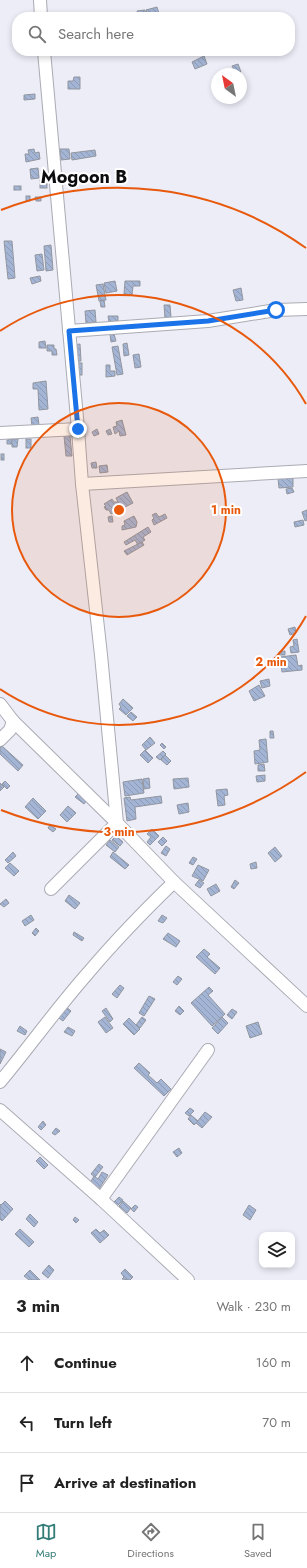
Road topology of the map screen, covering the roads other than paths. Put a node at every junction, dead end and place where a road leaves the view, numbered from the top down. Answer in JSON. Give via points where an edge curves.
{"nodes":[{"id":1,"x":40,"y":0,"type":"edge"},
{"id":2,"x":41,"y":12,"type":"edge"},
{"id":3,"x":44,"y":56,"type":"edge"},
{"id":4,"x":307,"y":309,"type":"edge"},
{"id":5,"x":69,"y":331,"type":"junction"},
{"id":6,"x":78,"y":429,"type":"junction"},
{"id":7,"x":0,"y":433,"type":"edge"},
{"id":8,"x":307,"y":471,"type":"edge"},
{"id":9,"x":82,"y":484,"type":"junction"},
{"id":10,"x":0,"y":704,"type":"edge"},
{"id":11,"x":13,"y":721,"type":"junction"},
{"id":12,"x":0,"y":740,"type":"edge"},
{"id":13,"x":117,"y":823,"type":"junction"},
{"id":14,"x":174,"y":882,"type":"junction"},
{"id":15,"x":51,"y":888,"type":"dead end"},
{"id":16,"x":307,"y":1006,"type":"edge"},
{"id":17,"x":208,"y":1050,"type":"dead end"},
{"id":18,"x":0,"y":1082,"type":"edge"},
{"id":19,"x":0,"y":1110,"type":"edge"},
{"id":20,"x":101,"y":1199,"type":"junction"},
{"id":21,"x":188,"y":1280,"type":"edge"}],
"edges":[{"from":1,"to":2,"type":"street"},
{"from":3,"to":5,"type":"street"},
{"from":4,"to":5,"type":"street","via":[[276,310],[208,321]]},
{"from":5,"to":6,"type":"street"},
{"from":6,"to":7,"type":"street"},
{"from":6,"to":9,"type":"street"},
{"from":8,"to":9,"type":"street"},
{"from":9,"to":13,"type":"street"},
{"from":10,"to":11,"type":"street"},
{"from":11,"to":12,"type":"street","via":[[10,730]]},
{"from":11,"to":13,"type":"street"},
{"from":13,"to":14,"type":"street"},
{"from":13,"to":15,"type":"street"},
{"from":14,"to":16,"type":"street"},
{"from":14,"to":18,"type":"street","via":[[130,924]]},
{"from":17,"to":20,"type":"street"},
{"from":19,"to":20,"type":"street"},
{"from":20,"to":21,"type":"street"}]}
